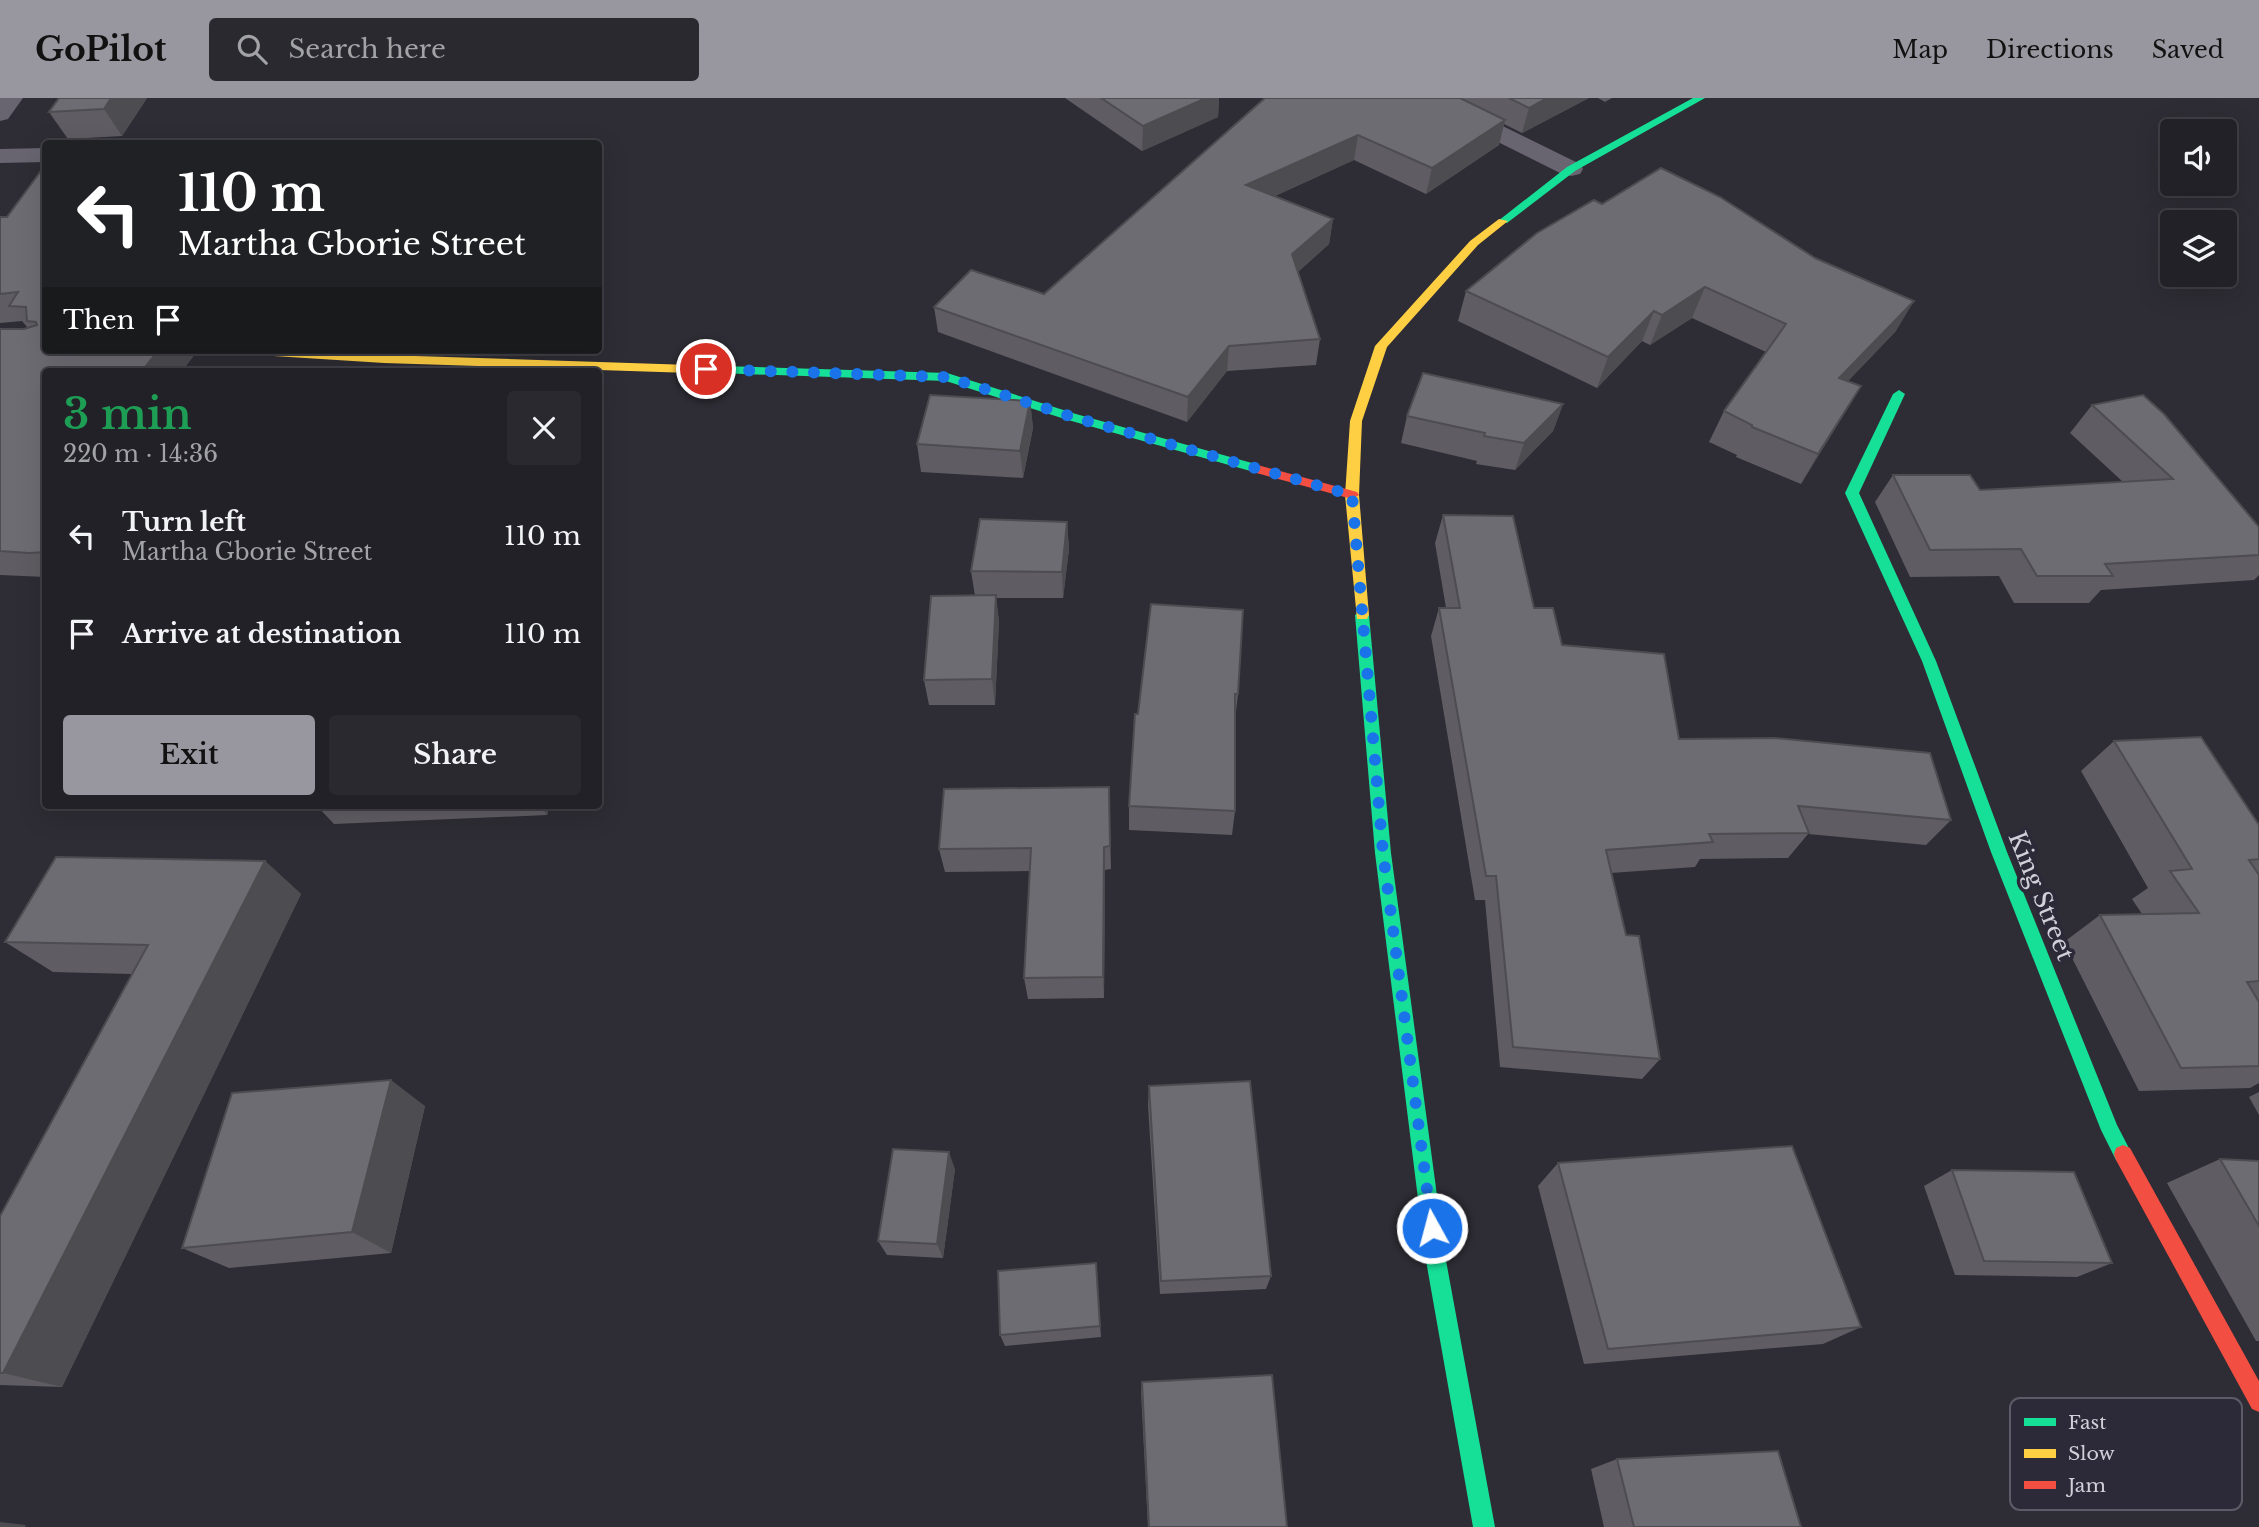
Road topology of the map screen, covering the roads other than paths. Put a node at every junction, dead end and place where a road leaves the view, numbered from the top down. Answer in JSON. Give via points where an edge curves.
{"nodes":[{"id":1,"x":12,"y":98,"type":"edge"},
{"id":2,"x":1428,"y":98,"type":"edge"},
{"id":3,"x":1700,"y":98,"type":"edge"},
{"id":4,"x":0,"y":114,"type":"edge"},
{"id":5,"x":42,"y":155,"type":"edge"},
{"id":6,"x":0,"y":156,"type":"edge"},
{"id":7,"x":1571,"y":169,"type":"junction"},
{"id":8,"x":305,"y":354,"type":"edge"},
{"id":9,"x":1899,"y":394,"type":"dead end"},
{"id":10,"x":1352,"y":495,"type":"junction"},
{"id":11,"x":2259,"y":1402,"type":"edge"},
{"id":12,"x":1484,"y":1527,"type":"edge"}],
"edges":[{"from":1,"to":4,"type":"street"},
{"from":2,"to":7,"type":"street"},
{"from":3,"to":7,"type":"street"},
{"from":5,"to":6,"type":"street"},
{"from":7,"to":10,"type":"street","via":[[1474,243],[1381,346],[1356,421]]},
{"from":8,"to":10,"type":"street","via":[[947,377]]},
{"from":9,"to":11,"type":"street","name":"King Street","via":[[1852,494],[1930,661],[1998,852],[2110,1130]]},
{"from":10,"to":12,"type":"street","via":[[1384,867],[1435,1255]]}]}
